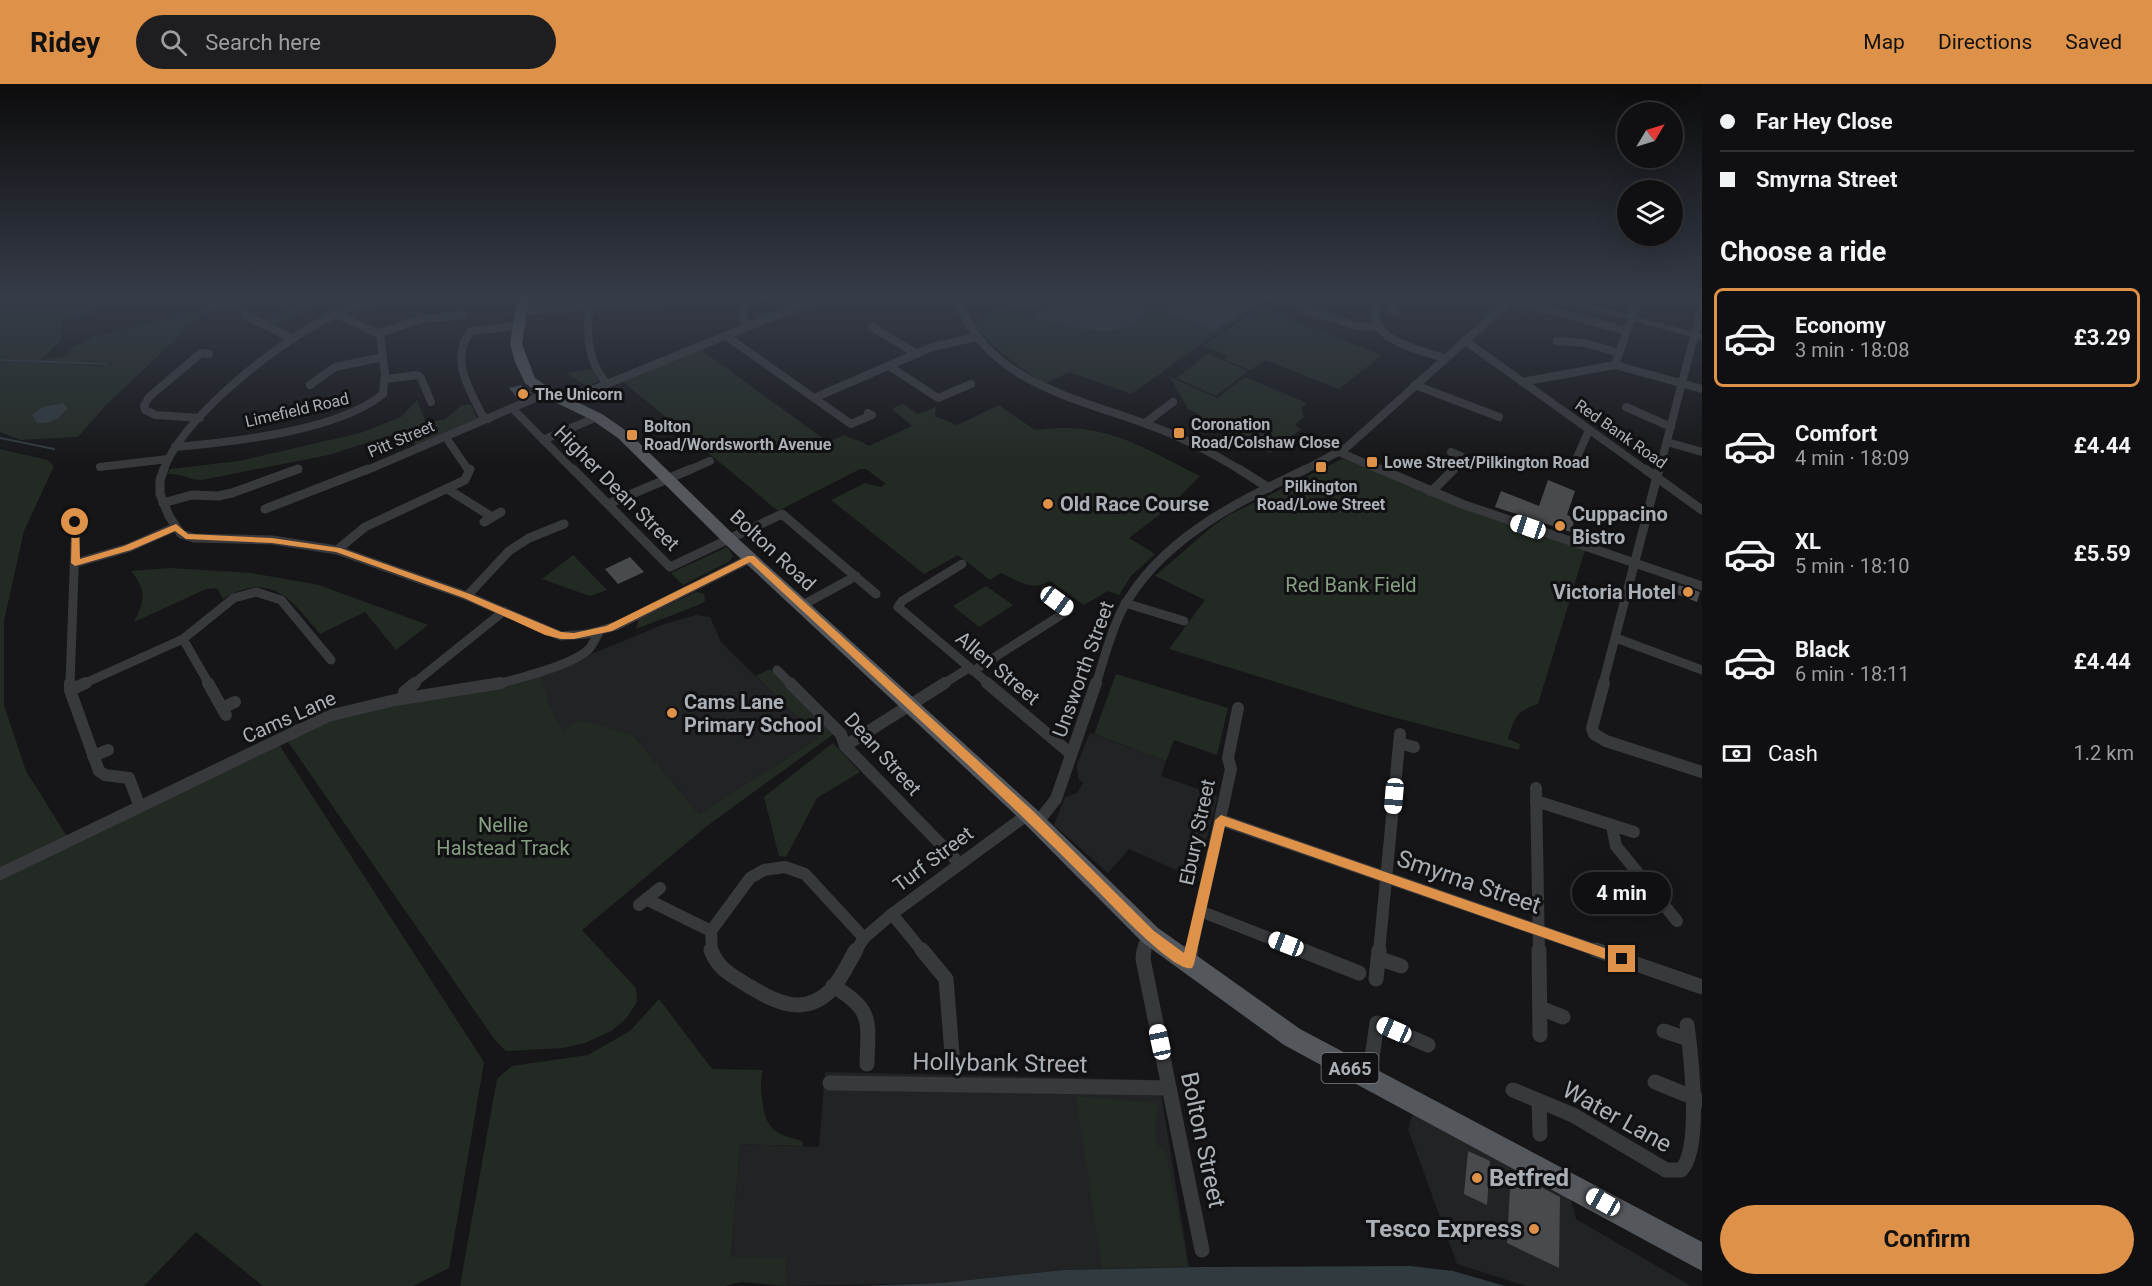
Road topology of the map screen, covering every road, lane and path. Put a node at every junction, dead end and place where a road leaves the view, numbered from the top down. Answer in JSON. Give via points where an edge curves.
{"nodes":[{"id":1,"x":199,"y":355,"type":"edge"},
{"id":2,"x":272,"y":355,"type":"edge"},
{"id":3,"x":460,"y":355,"type":"edge"},
{"id":4,"x":520,"y":355,"type":"edge"},
{"id":5,"x":591,"y":355,"type":"edge"},
{"id":6,"x":677,"y":355,"type":"edge"},
{"id":7,"x":753,"y":355,"type":"edge"},
{"id":8,"x":914,"y":355,"type":"edge"},
{"id":9,"x":995,"y":355,"type":"edge"},
{"id":10,"x":1437,"y":355,"type":"edge"},
{"id":11,"x":1447,"y":355,"type":"edge"},
{"id":12,"x":1485,"y":355,"type":"edge"},
{"id":13,"x":1618,"y":355,"type":"edge"},
{"id":14,"x":1692,"y":355,"type":"edge"},
{"id":15,"x":383,"y":357,"type":"joint"},
{"id":16,"x":1444,"y":358,"type":"junction"},
{"id":17,"x":1615,"y":365,"type":"junction"},
{"id":18,"x":889,"y":366,"type":"junction"},
{"id":19,"x":386,"y":379,"type":"junction"},
{"id":20,"x":1522,"y":382,"type":"junction"},
{"id":21,"x":606,"y":383,"type":"junction"},
{"id":22,"x":1682,"y":383,"type":"junction"},
{"id":23,"x":971,"y":384,"type":"dead end"},
{"id":24,"x":310,"y":385,"type":"dead end"},
{"id":25,"x":1415,"y":385,"type":"junction"},
{"id":26,"x":1702,"y":389,"type":"edge"},
{"id":27,"x":548,"y":393,"type":"junction"},
{"id":28,"x":814,"y":398,"type":"junction"},
{"id":29,"x":428,"y":400,"type":"dead end"},
{"id":30,"x":565,"y":401,"type":"junction"},
{"id":31,"x":1173,"y":402,"type":"dead end"},
{"id":32,"x":1626,"y":406,"type":"dead end"},
{"id":33,"x":512,"y":408,"type":"junction"},
{"id":34,"x":868,"y":413,"type":"dead end"},
{"id":35,"x":597,"y":417,"type":"junction"},
{"id":36,"x":1499,"y":417,"type":"dead end"},
{"id":37,"x":200,"y":418,"type":"junction"},
{"id":38,"x":488,"y":419,"type":"junction"},
{"id":39,"x":1145,"y":423,"type":"junction"},
{"id":40,"x":1671,"y":427,"type":"junction"},
{"id":41,"x":1589,"y":430,"type":"junction"},
{"id":42,"x":543,"y":440,"type":"junction"},
{"id":43,"x":1667,"y":442,"type":"junction"},
{"id":44,"x":455,"y":446,"type":"dead end"},
{"id":45,"x":176,"y":447,"type":"junction"},
{"id":46,"x":1339,"y":452,"type":"junction"},
{"id":47,"x":1450,"y":452,"type":"dead end"},
{"id":48,"x":1702,"y":452,"type":"edge"},
{"id":49,"x":168,"y":459,"type":"junction"},
{"id":50,"x":710,"y":460,"type":"dead end"},
{"id":51,"x":1574,"y":464,"type":"dead end"},
{"id":52,"x":100,"y":466,"type":"dead end"},
{"id":53,"x":298,"y":469,"type":"dead end"},
{"id":54,"x":668,"y":478,"type":"junction"},
{"id":55,"x":1657,"y":479,"type":"junction"},
{"id":56,"x":1269,"y":488,"type":"junction"},
{"id":57,"x":449,"y":490,"type":"junction"},
{"id":58,"x":1431,"y":492,"type":"junction"},
{"id":59,"x":163,"y":503,"type":"junction"},
{"id":60,"x":608,"y":504,"type":"junction"},
{"id":61,"x":266,"y":509,"type":"dead end"},
{"id":62,"x":1702,"y":510,"type":"edge"},
{"id":63,"x":492,"y":517,"type":"dead end"},
{"id":64,"x":72,"y":521,"type":"dead end"},
{"id":65,"x":564,"y":524,"type":"dead end"},
{"id":66,"x":176,"y":527,"type":"junction"},
{"id":67,"x":729,"y":539,"type":"junction"},
{"id":68,"x":337,"y":550,"type":"junction"},
{"id":69,"x":751,"y":558,"type":"junction"},
{"id":70,"x":1634,"y":562,"type":"junction"},
{"id":71,"x":75,"y":563,"type":"junction"},
{"id":72,"x":956,"y":565,"type":"dead end"},
{"id":73,"x":856,"y":576,"type":"junction"},
{"id":74,"x":1702,"y":586,"type":"edge"},
{"id":75,"x":1045,"y":592,"type":"dead end"},
{"id":76,"x":876,"y":594,"type":"dead end"},
{"id":77,"x":467,"y":596,"type":"junction"},
{"id":78,"x":1125,"y":603,"type":"junction"},
{"id":79,"x":801,"y":606,"type":"junction"},
{"id":80,"x":504,"y":611,"type":"junction"},
{"id":81,"x":1184,"y":621,"type":"dead end"},
{"id":82,"x":599,"y":632,"type":"junction"},
{"id":83,"x":1616,"y":638,"type":"junction"},
{"id":84,"x":183,"y":639,"type":"junction"},
{"id":85,"x":330,"y":653,"type":"dead end"},
{"id":86,"x":971,"y":669,"type":"junction"},
{"id":87,"x":777,"y":670,"type":"dead end"},
{"id":88,"x":1702,"y":670,"type":"edge"},
{"id":89,"x":70,"y":690,"type":"junction"},
{"id":90,"x":404,"y":692,"type":"dead end"},
{"id":91,"x":235,"y":702,"type":"dead end"},
{"id":92,"x":910,"y":705,"type":"junction"},
{"id":93,"x":1238,"y":708,"type":"dead end"},
{"id":94,"x":845,"y":746,"type":"junction"},
{"id":95,"x":1414,"y":747,"type":"dead end"},
{"id":96,"x":108,"y":750,"type":"dead end"},
{"id":97,"x":1071,"y":754,"type":"junction"},
{"id":98,"x":93,"y":756,"type":"junction"},
{"id":99,"x":1702,"y":771,"type":"edge"},
{"id":100,"x":138,"y":802,"type":"dead end"},
{"id":101,"x":1033,"y":819,"type":"junction"},
{"id":102,"x":1221,"y":820,"type":"junction"},
{"id":103,"x":1612,"y":826,"type":"junction"},
{"id":104,"x":1634,"y":832,"type":"dead end"},
{"id":105,"x":960,"y":864,"type":"junction"},
{"id":106,"x":0,"y":874,"type":"edge"},
{"id":107,"x":1387,"y":878,"type":"junction"},
{"id":108,"x":660,"y":888,"type":"dead end"},
{"id":109,"x":1200,"y":911,"type":"junction"},
{"id":110,"x":892,"y":914,"type":"junction"},
{"id":111,"x":1677,"y":921,"type":"dead end"},
{"id":112,"x":711,"y":931,"type":"junction"},
{"id":113,"x":1539,"y":931,"type":"junction"},
{"id":114,"x":1150,"y":935,"type":"junction"},
{"id":115,"x":864,"y":938,"type":"junction"},
{"id":116,"x":1378,"y":957,"type":"junction"},
{"id":117,"x":1188,"y":964,"type":"junction"},
{"id":118,"x":1401,"y":966,"type":"dead end"},
{"id":119,"x":1359,"y":973,"type":"dead end"},
{"id":120,"x":1376,"y":979,"type":"dead end"},
{"id":121,"x":833,"y":986,"type":"junction"},
{"id":122,"x":1702,"y":987,"type":"edge"},
{"id":123,"x":1540,"y":1008,"type":"junction"},
{"id":124,"x":1563,"y":1017,"type":"dead end"},
{"id":125,"x":1664,"y":1031,"type":"dead end"},
{"id":126,"x":1540,"y":1035,"type":"dead end"},
{"id":127,"x":1428,"y":1045,"type":"dead end"},
{"id":128,"x":867,"y":1064,"type":"dead end"},
{"id":129,"x":952,"y":1066,"type":"dead end"},
{"id":130,"x":1369,"y":1078,"type":"junction"},
{"id":131,"x":1655,"y":1082,"type":"dead end"},
{"id":132,"x":830,"y":1083,"type":"dead end"},
{"id":133,"x":1169,"y":1088,"type":"junction"},
{"id":134,"x":1513,"y":1090,"type":"dead end"},
{"id":135,"x":1699,"y":1100,"type":"edge"},
{"id":136,"x":1539,"y":1101,"type":"junction"},
{"id":137,"x":1540,"y":1134,"type":"dead end"},
{"id":138,"x":1202,"y":1250,"type":"dead end"},
{"id":139,"x":1702,"y":1257,"type":"edge"}],
"edges":[{"from":1,"to":37,"type":"street","via":[[149,397],[144,406],[156,415]]},
{"from":2,"to":37,"type":"street"},
{"from":3,"to":38,"type":"street","via":[[459,362],[482,415]]},
{"from":4,"to":27,"type":"main road","name":"Bolton Road","number":"A665","via":[[530,380]]},
{"from":5,"to":21,"type":"street"},
{"from":6,"to":21,"type":"street"},
{"from":7,"to":28,"type":"street"},
{"from":8,"to":18,"type":"street"},
{"from":9,"to":39,"type":"street","via":[[1033,384],[1078,403]]},
{"from":10,"to":16,"type":"street"},
{"from":11,"to":16,"type":"street","name":"Unsworth Street"},
{"from":12,"to":20,"type":"street","name":"Red Bank Road"},
{"from":13,"to":17,"type":"street"},
{"from":14,"to":22,"type":"street"},
{"from":15,"to":19,"type":"street"},
{"from":15,"to":24,"type":"street","via":[[330,368]]},
{"from":16,"to":25,"type":"street","name":"Unsworth Street"},
{"from":17,"to":20,"type":"street"},
{"from":17,"to":22,"type":"street"},
{"from":18,"to":23,"type":"street","via":[[939,398]]},
{"from":18,"to":28,"type":"street"},
{"from":19,"to":29,"type":"street","via":[[417,375]]},
{"from":19,"to":45,"type":"street","name":"Limefield Road","via":[[383,394],[357,412],[238,440]]},
{"from":20,"to":41,"type":"street","name":"Red Bank Road"},
{"from":21,"to":30,"type":"street"},
{"from":22,"to":26,"type":"street"},
{"from":22,"to":40,"type":"street"},
{"from":25,"to":36,"type":"street"},
{"from":25,"to":46,"type":"street","name":"Unsworth Street"},
{"from":27,"to":30,"type":"main road","name":"Bolton Road","number":"A665"},
{"from":27,"to":33,"type":"street","name":"Pitt Street"},
{"from":28,"to":34,"type":"street","via":[[851,424],[872,416]]},
{"from":30,"to":35,"type":"main road","name":"Bolton Road","number":"A665"},
{"from":31,"to":39,"type":"street"},
{"from":32,"to":40,"type":"street"},
{"from":33,"to":38,"type":"street","name":"Pitt Street"},
{"from":33,"to":42,"type":"street","name":"Higher Dean Street"},
{"from":35,"to":42,"type":"street"},
{"from":35,"to":54,"type":"main road","name":"Bolton Road","number":"A665","via":[[623,435]]},
{"from":37,"to":45,"type":"street"},
{"from":38,"to":61,"type":"street","name":"Pitt Street"},
{"from":39,"to":56,"type":"street","via":[[1222,458]]},
{"from":40,"to":43,"type":"street"},
{"from":41,"to":51,"type":"street"},
{"from":41,"to":55,"type":"street","name":"Red Bank Road"},
{"from":42,"to":60,"type":"street","name":"Higher Dean Street"},
{"from":43,"to":48,"type":"street"},
{"from":43,"to":55,"type":"street"},
{"from":44,"to":57,"type":"street","via":[[470,475]]},
{"from":45,"to":49,"type":"street"},
{"from":46,"to":56,"type":"street","name":"Unsworth Street"},
{"from":46,"to":58,"type":"street"},
{"from":47,"to":58,"type":"street","via":[[1465,458]]},
{"from":49,"to":52,"type":"street"},
{"from":49,"to":59,"type":"street","via":[[160,481]]},
{"from":50,"to":54,"type":"street"},
{"from":53,"to":59,"type":"street","via":[[286,477],[232,493],[192,495]]},
{"from":54,"to":60,"type":"street"},
{"from":54,"to":67,"type":"main road","name":"Bolton Road","number":"A665"},
{"from":55,"to":62,"type":"street","name":"Red Bank Road"},
{"from":55,"to":70,"type":"street"},
{"from":56,"to":78,"type":"street","name":"Unsworth Street","via":[[1204,523],[1148,570]]},
{"from":57,"to":63,"type":"street"},
{"from":57,"to":68,"type":"street","via":[[364,527]]},
{"from":58,"to":70,"type":"street"},
{"from":59,"to":66,"type":"street"},
{"from":60,"to":67,"type":"street","name":"Higher Dean Street","via":[[670,567]]},
{"from":64,"to":71,"type":"street"},
{"from":65,"to":77,"type":"street","via":[[509,551]]},
{"from":66,"to":68,"type":"street","via":[[186,537],[272,540]]},
{"from":66,"to":71,"type":"street","via":[[128,548]]},
{"from":67,"to":69,"type":"main road","name":"Bolton Road","number":"A665"},
{"from":67,"to":73,"type":"street","via":[[782,514]]},
{"from":68,"to":77,"type":"street"},
{"from":69,"to":79,"type":"main road","name":"Bolton Road","number":"A665"},
{"from":69,"to":82,"type":"street"},
{"from":70,"to":74,"type":"street"},
{"from":70,"to":83,"type":"street"},
{"from":71,"to":89,"type":"street"},
{"from":72,"to":86,"type":"street","name":"Allen Street","via":[[899,604],[900,610]]},
{"from":73,"to":76,"type":"street"},
{"from":73,"to":79,"type":"street"},
{"from":75,"to":86,"type":"street","via":[[1069,610]]},
{"from":77,"to":80,"type":"street"},
{"from":78,"to":81,"type":"street"},
{"from":78,"to":97,"type":"street","name":"Unsworth Street"},
{"from":79,"to":92,"type":"main road","name":"Bolton Road","number":"A665"},
{"from":80,"to":82,"type":"street","via":[[561,636]]},
{"from":80,"to":90,"type":"street","via":[[424,681]]},
{"from":82,"to":106,"type":"street","name":"Cams Lane","via":[[583,654],[530,676],[328,716]]},
{"from":83,"to":88,"type":"street"},
{"from":83,"to":99,"type":"street","via":[[1592,728],[1598,738]]},
{"from":84,"to":85,"type":"street","via":[[234,598],[256,592],[281,600]]},
{"from":84,"to":89,"type":"street"},
{"from":84,"to":91,"type":"street","via":[[224,711]]},
{"from":86,"to":92,"type":"street"},
{"from":86,"to":97,"type":"street","name":"Allen Street"},
{"from":87,"to":94,"type":"street","name":"Dean Street","via":[[842,735]]},
{"from":89,"to":98,"type":"street"},
{"from":92,"to":94,"type":"street"},
{"from":92,"to":101,"type":"main road","name":"Bolton Road","number":"A665"},
{"from":93,"to":102,"type":"street","name":"Ebury Street"},
{"from":94,"to":105,"type":"street","name":"Dean Street"},
{"from":95,"to":107,"type":"street","via":[[1400,738]]},
{"from":96,"to":98,"type":"street"},
{"from":97,"to":101,"type":"street","name":"Unsworth Street","via":[[1056,799]]},
{"from":98,"to":100,"type":"street","via":[[105,775],[129,778]]},
{"from":101,"to":105,"type":"street","name":"Turf Street"},
{"from":101,"to":114,"type":"main road","number":"A665"},
{"from":102,"to":107,"type":"street","name":"Smyrna Street"},
{"from":102,"to":109,"type":"street","name":"Ebury Street"},
{"from":103,"to":104,"type":"street"},
{"from":103,"to":111,"type":"street","via":[[1616,846],[1655,903]]},
{"from":103,"to":113,"type":"street","via":[[1536,794]]},
{"from":105,"to":110,"type":"street","name":"Turf Street"},
{"from":107,"to":113,"type":"street","name":"Smyrna Street"},
{"from":107,"to":116,"type":"street"},
{"from":108,"to":112,"type":"street","via":[[643,902]]},
{"from":109,"to":117,"type":"street","name":"Ebury Street"},
{"from":109,"to":119,"type":"street"},
{"from":110,"to":115,"type":"street","name":"Turf Street"},
{"from":110,"to":129,"type":"street","via":[[946,979]]},
{"from":112,"to":115,"type":"street","via":[[750,878],[764,870],[785,867],[805,874]]},
{"from":112,"to":121,"type":"street","via":[[715,961],[725,972],[777,1003],[796,1005],[813,1001]]},
{"from":113,"to":122,"type":"street","name":"Smyrna Street"},
{"from":113,"to":123,"type":"street"},
{"from":114,"to":117,"type":"main road","number":"A665"},
{"from":114,"to":133,"type":"street","name":"Bolton Street","via":[[1143,959]]},
{"from":115,"to":121,"type":"street"},
{"from":116,"to":118,"type":"street"},
{"from":116,"to":120,"type":"street"},
{"from":117,"to":130,"type":"main road","number":"A665","via":[[1292,1037]]},
{"from":121,"to":128,"type":"street","via":[[856,998],[867,1015]]},
{"from":123,"to":124,"type":"street"},
{"from":123,"to":126,"type":"street"},
{"from":125,"to":135,"type":"street","name":"Water Lane","via":[[1688,1032]]},
{"from":127,"to":130,"type":"street","via":[[1377,1023]]},
{"from":130,"to":139,"type":"main road","number":"A665"},
{"from":131,"to":135,"type":"street"},
{"from":132,"to":133,"type":"street","name":"Hollybank Street"},
{"from":133,"to":138,"type":"street","name":"Bolton Street"},
{"from":134,"to":136,"type":"street","name":"Water Lane"},
{"from":135,"to":136,"type":"street","name":"Water Lane","via":[[1690,1158],[1686,1167],[1673,1173],[1585,1121]]},
{"from":136,"to":137,"type":"street","name":"Water Lane"}]}
